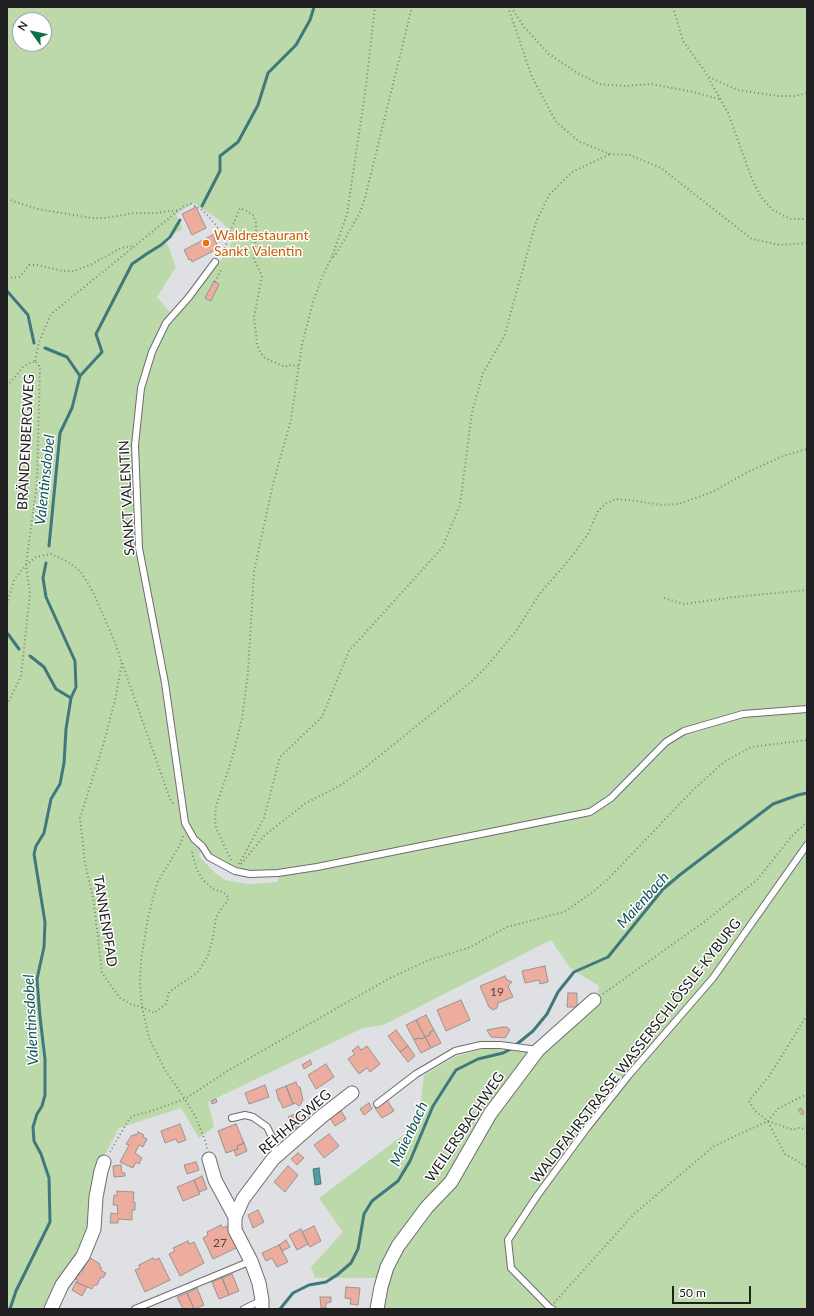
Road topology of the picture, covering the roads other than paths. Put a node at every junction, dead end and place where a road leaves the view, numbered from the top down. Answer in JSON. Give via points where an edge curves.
{"nodes":[{"id":1,"x":215,"y":262,"type":"road end"},
{"id":2,"x":807,"y":710,"type":"edge"},
{"id":3,"x":807,"y":845,"type":"edge"},
{"id":4,"x":594,"y":1000,"type":"road end"},
{"id":5,"x":538,"y":1050,"type":"junction"},
{"id":6,"x":352,"y":1093,"type":"dead end"},
{"id":7,"x":377,"y":1104,"type":"dead end"},
{"id":8,"x":232,"y":1118,"type":"dead end"},
{"id":9,"x":276,"y":1157,"type":"junction"},
{"id":10,"x":209,"y":1159,"type":"road end"},
{"id":11,"x":104,"y":1162,"type":"road end"},
{"id":12,"x":235,"y":1217,"type":"junction"},
{"id":13,"x":251,"y":1260,"type":"junction"},
{"id":14,"x":262,"y":1304,"type":"edge"},
{"id":15,"x":50,"y":1309,"type":"edge"},
{"id":16,"x":135,"y":1309,"type":"edge"},
{"id":17,"x":244,"y":1309,"type":"edge"},
{"id":18,"x":377,"y":1309,"type":"edge"},
{"id":19,"x":551,"y":1309,"type":"edge"}],
"edges":[{"from":1,"to":2,"type":"lane","name":"SANKT VALENTIN","via":[[166,323],[152,352],[141,388],[135,445],[139,548],[165,683],[185,823],[194,840],[202,846],[209,857],[235,871],[250,874],[278,873],[590,812],[611,798],[666,742],[684,731],[744,714]]},
{"from":3,"to":19,"type":"lane","name":"WALDFAHRSTRASSE WASSERSCHLÖSSLE-KYBURG","via":[[713,978],[619,1087],[537,1196],[508,1240],[511,1268]]},
{"from":4,"to":5,"type":"street","name":"WEILERSBACHWEG"},
{"from":5,"to":7,"type":"lane","via":[[481,1045],[455,1051],[416,1074]]},
{"from":5,"to":18,"type":"street","name":"WEILERSBACHWEG","via":[[490,1114],[451,1182],[398,1246],[387,1267]]},
{"from":6,"to":9,"type":"street","name":"REHHAGWEG"},
{"from":8,"to":9,"type":"lane","via":[[245,1115],[253,1117],[267,1127]]},
{"from":9,"to":12,"type":"street","name":"REHHAGWEG","via":[[243,1200]]},
{"from":10,"to":12,"type":"street","via":[[215,1180]]},
{"from":11,"to":15,"type":"street","via":[[96,1197],[94,1229],[83,1256]]},
{"from":12,"to":13,"type":"street","via":[[235,1230]]},
{"from":13,"to":14,"type":"street","via":[[259,1282]]},
{"from":13,"to":16,"type":"lane"},
{"from":14,"to":17,"type":"lane"}]}
